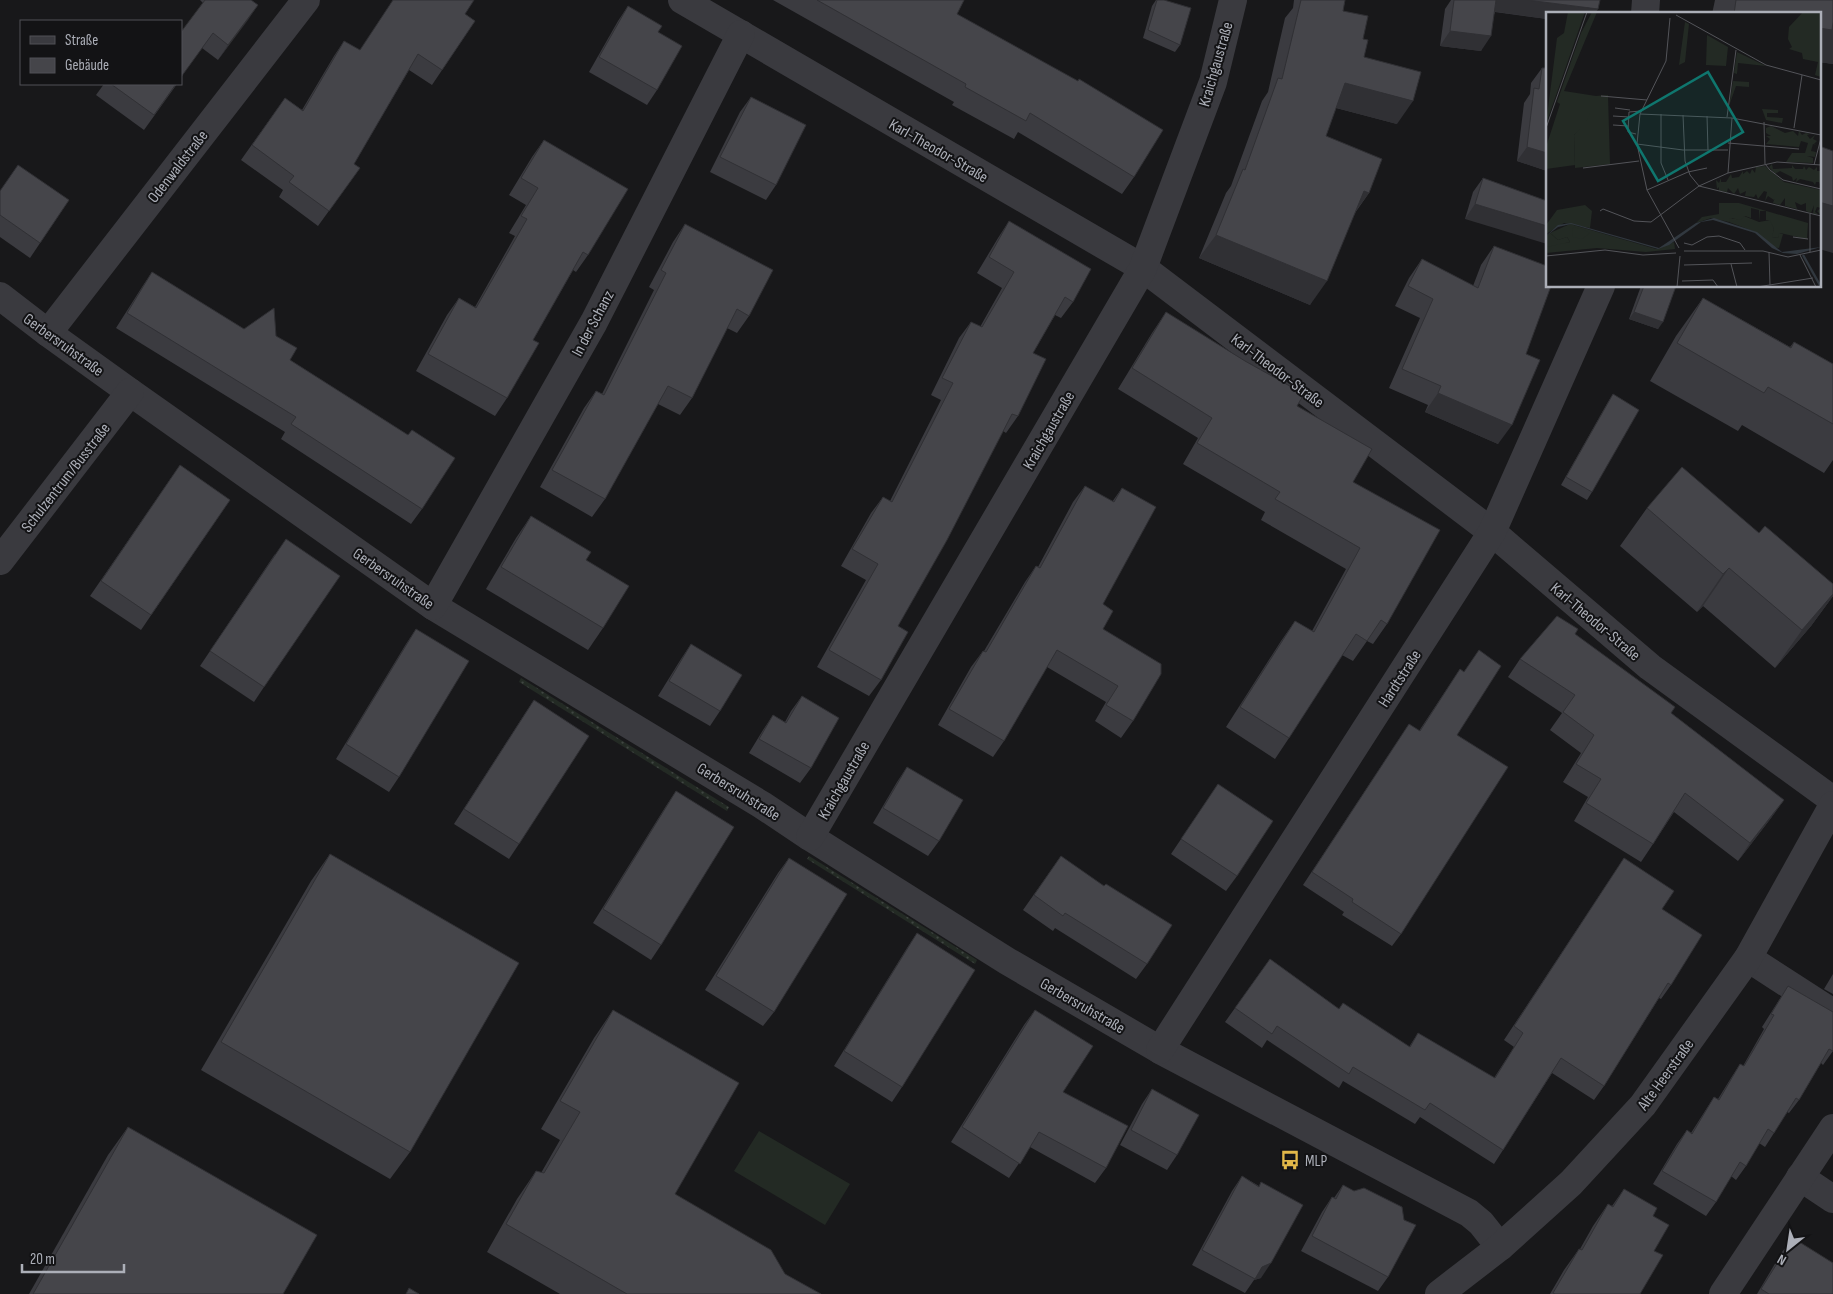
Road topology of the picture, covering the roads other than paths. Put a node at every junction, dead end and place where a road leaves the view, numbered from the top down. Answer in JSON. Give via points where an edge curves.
{"nodes":[{"id":1,"x":306,"y":0,"type":"edge"},
{"id":2,"x":682,"y":0,"type":"edge"},
{"id":3,"x":1233,"y":0,"type":"edge"},
{"id":4,"x":741,"y":34,"type":"junction"},
{"id":5,"x":1143,"y":268,"type":"junction"},
{"id":6,"x":1599,"y":288,"type":"edge"},
{"id":7,"x":0,"y":296,"type":"edge"},
{"id":8,"x":48,"y":333,"type":"junction"},
{"id":9,"x":130,"y":392,"type":"junction"},
{"id":10,"x":1492,"y":532,"type":"junction"},
{"id":11,"x":0,"y":561,"type":"edge"},
{"id":12,"x":433,"y":606,"type":"junction"},
{"id":13,"x":1833,"y":800,"type":"edge"},
{"id":14,"x":1833,"y":805,"type":"edge"},
{"id":15,"x":810,"y":837,"type":"junction"},
{"id":16,"x":1748,"y":958,"type":"junction"},
{"id":17,"x":1833,"y":1013,"type":"edge"},
{"id":18,"x":1160,"y":1050,"type":"junction"},
{"id":19,"x":1833,"y":1128,"type":"edge"},
{"id":20,"x":1800,"y":1177,"type":"junction"},
{"id":21,"x":1833,"y":1199,"type":"edge"},
{"id":22,"x":1500,"y":1247,"type":"junction"},
{"id":23,"x":1451,"y":1291,"type":"edge"},
{"id":24,"x":1723,"y":1294,"type":"edge"}],
"edges":[{"from":1,"to":8,"type":"street","name":"Odenwaldstraße"},
{"from":2,"to":4,"type":"street","name":"Karl-Theodor-Straße"},
{"from":3,"to":5,"type":"street","name":"Kraichgaustraße","via":[[1213,82]]},
{"from":4,"to":5,"type":"street","name":"Karl-Theodor-Straße"},
{"from":4,"to":12,"type":"street","name":"In der Schanz","via":[[594,322]]},
{"from":5,"to":10,"type":"street","name":"Karl-Theodor-Straße"},
{"from":5,"to":15,"type":"street","name":"Kraichgaustraße"},
{"from":6,"to":10,"type":"street","name":"Hardtstraße"},
{"from":7,"to":8,"type":"street","name":"Gerbersruhstraße"},
{"from":8,"to":9,"type":"street","name":"Gerbersruhstraße"},
{"from":9,"to":11,"type":"street","name":"Schulzentrum/Busstraße"},
{"from":9,"to":12,"type":"street","name":"Gerbersruhstraße"},
{"from":10,"to":13,"type":"street","name":"Karl-Theodor-Straße","via":[[1650,668]]},
{"from":10,"to":18,"type":"street","name":"Hardtstraße"},
{"from":12,"to":15,"type":"street","name":"Gerbersruhstraße"},
{"from":14,"to":16,"type":"street","name":"Alte Heerstraße"},
{"from":15,"to":18,"type":"street","name":"Gerbersruhstraße","via":[[1007,961]]},
{"from":16,"to":17,"type":"street"},
{"from":16,"to":22,"type":"street","name":"Alte Heerstraße","via":[[1643,1105],[1571,1183]]},
{"from":18,"to":22,"type":"street","name":"Gerbersruhstraße","via":[[1469,1213]]},
{"from":19,"to":20,"type":"street"},
{"from":20,"to":21,"type":"street"},
{"from":20,"to":24,"type":"street"},
{"from":22,"to":23,"type":"street","name":"Alte Heerstraße"}]}
